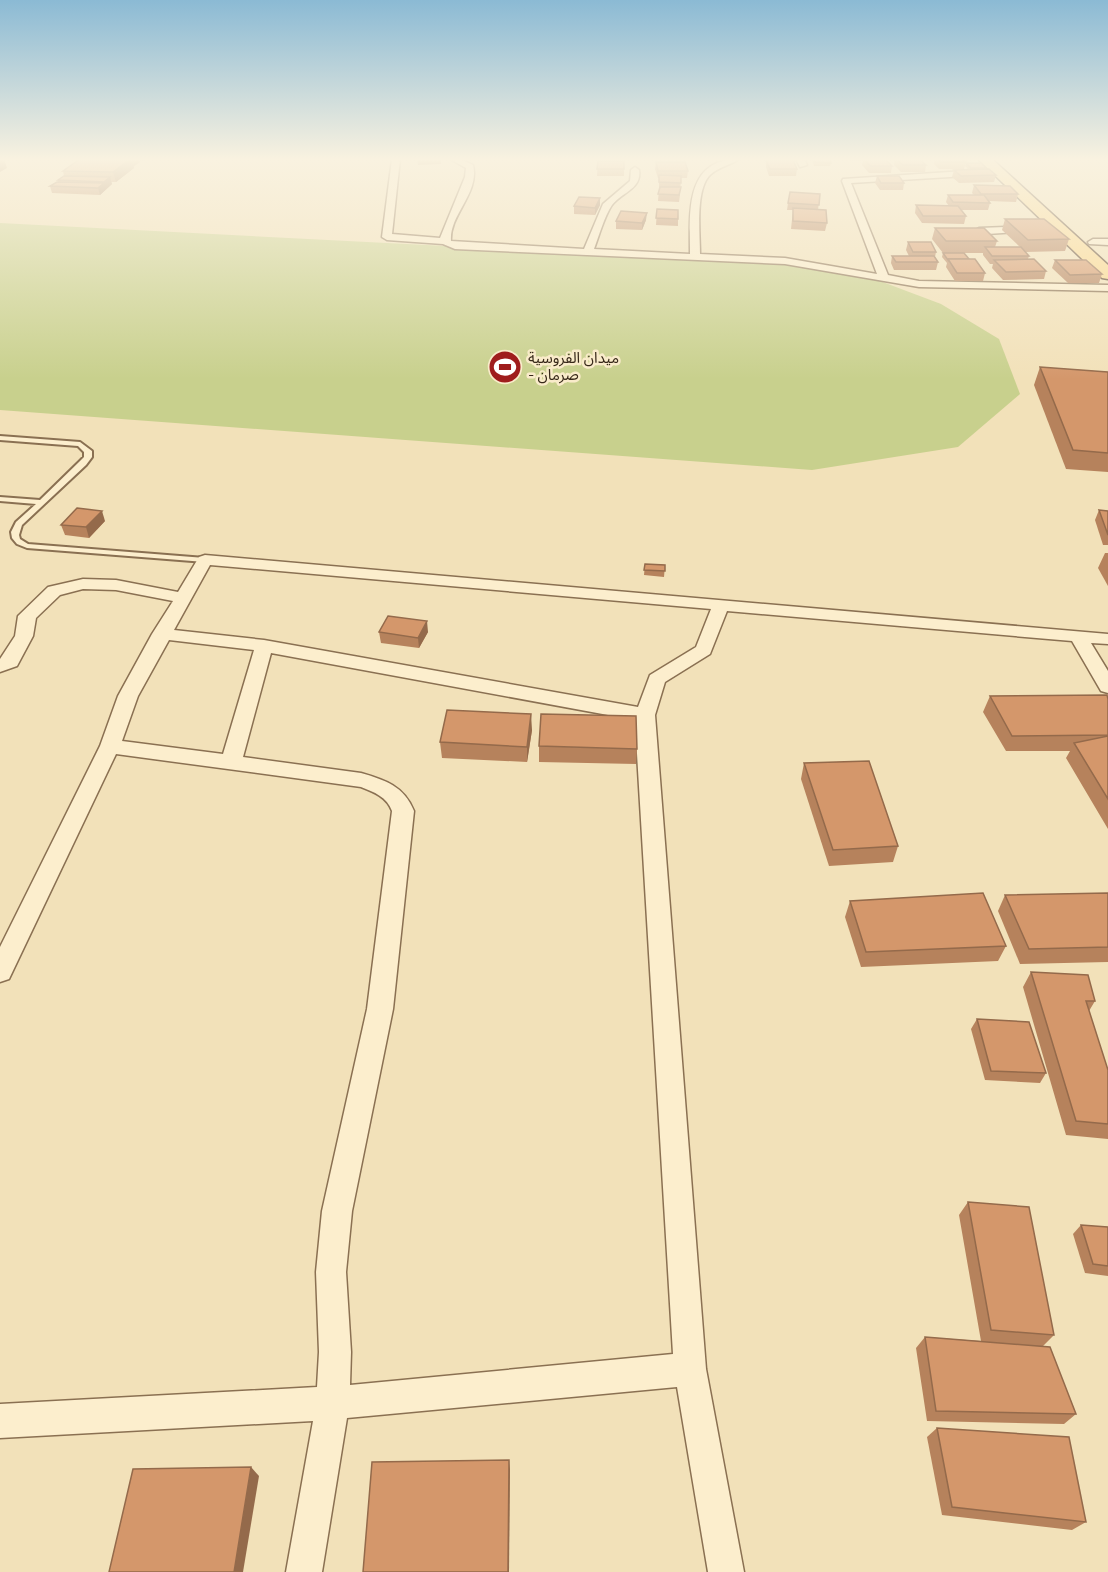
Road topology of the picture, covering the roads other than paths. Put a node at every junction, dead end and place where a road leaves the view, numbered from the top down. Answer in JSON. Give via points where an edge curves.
{"nodes":[{"id":1,"x":388,"y":232,"type":"edge"},
{"id":2,"x":447,"y":232,"type":"edge"},
{"id":3,"x":596,"y":232,"type":"edge"},
{"id":4,"x":694,"y":232,"type":"edge"},
{"id":5,"x":866,"y":232,"type":"edge"},
{"id":6,"x":1065,"y":232,"type":"edge"},
{"id":7,"x":1081,"y":232,"type":"edge"},
{"id":8,"x":445,"y":241,"type":"junction"},
{"id":9,"x":1093,"y":242,"type":"junction"},
{"id":10,"x":1108,"y":242,"type":"edge"},
{"id":11,"x":588,"y":250,"type":"junction"},
{"id":12,"x":695,"y":256,"type":"junction"},
{"id":13,"x":1108,"y":256,"type":"edge"},
{"id":14,"x":1108,"y":274,"type":"edge"},
{"id":15,"x":884,"y":279,"type":"junction"},
{"id":16,"x":1108,"y":288,"type":"edge"},
{"id":17,"x":0,"y":438,"type":"edge"},
{"id":18,"x":0,"y":499,"type":"edge"},
{"id":19,"x":42,"y":502,"type":"junction"},
{"id":20,"x":205,"y":560,"type":"junction"},
{"id":21,"x":183,"y":598,"type":"junction"},
{"id":22,"x":721,"y":605,"type":"junction"},
{"id":23,"x":161,"y":634,"type":"junction"},
{"id":24,"x":1078,"y":637,"type":"junction"},
{"id":25,"x":1108,"y":639,"type":"edge"},
{"id":26,"x":264,"y":646,"type":"junction"},
{"id":27,"x":0,"y":666,"type":"edge"},
{"id":28,"x":1108,"y":687,"type":"edge"},
{"id":29,"x":645,"y":715,"type":"junction"},
{"id":30,"x":110,"y":746,"type":"junction"},
{"id":31,"x":231,"y":762,"type":"junction"},
{"id":32,"x":0,"y":972,"type":"edge"},
{"id":33,"x":690,"y":1368,"type":"junction"},
{"id":34,"x":333,"y":1403,"type":"junction"},
{"id":35,"x":0,"y":1421,"type":"edge"},
{"id":36,"x":304,"y":1572,"type":"edge"},
{"id":37,"x":726,"y":1572,"type":"edge"}],
"edges":[{"from":1,"to":8,"type":"street","via":[[387,237]]},
{"from":2,"to":8,"type":"street"},
{"from":3,"to":11,"type":"street"},
{"from":4,"to":12,"type":"street"},
{"from":5,"to":15,"type":"street"},
{"from":6,"to":14,"type":"main road"},
{"from":7,"to":9,"type":"main road"},
{"from":8,"to":11,"type":"street","via":[[462,246]]},
{"from":9,"to":10,"type":"street"},
{"from":9,"to":13,"type":"main road"},
{"from":11,"to":12,"type":"street"},
{"from":12,"to":15,"type":"street","via":[[785,261]]},
{"from":15,"to":16,"type":"street","via":[[952,285]]},
{"from":17,"to":19,"type":"lane","via":[[80,444],[88,451],[88,457]]},
{"from":18,"to":19,"type":"lane"},
{"from":19,"to":20,"type":"lane","via":[[15,530],[18,543]]},
{"from":20,"to":21,"type":"street"},
{"from":20,"to":22,"type":"street"},
{"from":21,"to":23,"type":"street"},
{"from":21,"to":27,"type":"street","via":[[116,585],[83,584],[54,591],[27,616],[24,636],[10,662]]},
{"from":22,"to":24,"type":"street"},
{"from":22,"to":29,"type":"street","via":[[704,650],[657,680]]},
{"from":23,"to":26,"type":"street"},
{"from":23,"to":30,"type":"street","via":[[128,696]]},
{"from":24,"to":25,"type":"street"},
{"from":24,"to":28,"type":"street"},
{"from":26,"to":29,"type":"street"},
{"from":26,"to":31,"type":"street"},
{"from":29,"to":33,"type":"street"},
{"from":30,"to":31,"type":"street"},
{"from":30,"to":32,"type":"street"},
{"from":31,"to":34,"type":"street","via":[[361,780],[381,786],[400,801],[403,811],[381,1009],[337,1211],[331,1272]]},
{"from":33,"to":34,"type":"street"},
{"from":33,"to":37,"type":"street"},
{"from":34,"to":35,"type":"street"},
{"from":34,"to":36,"type":"street"}]}
